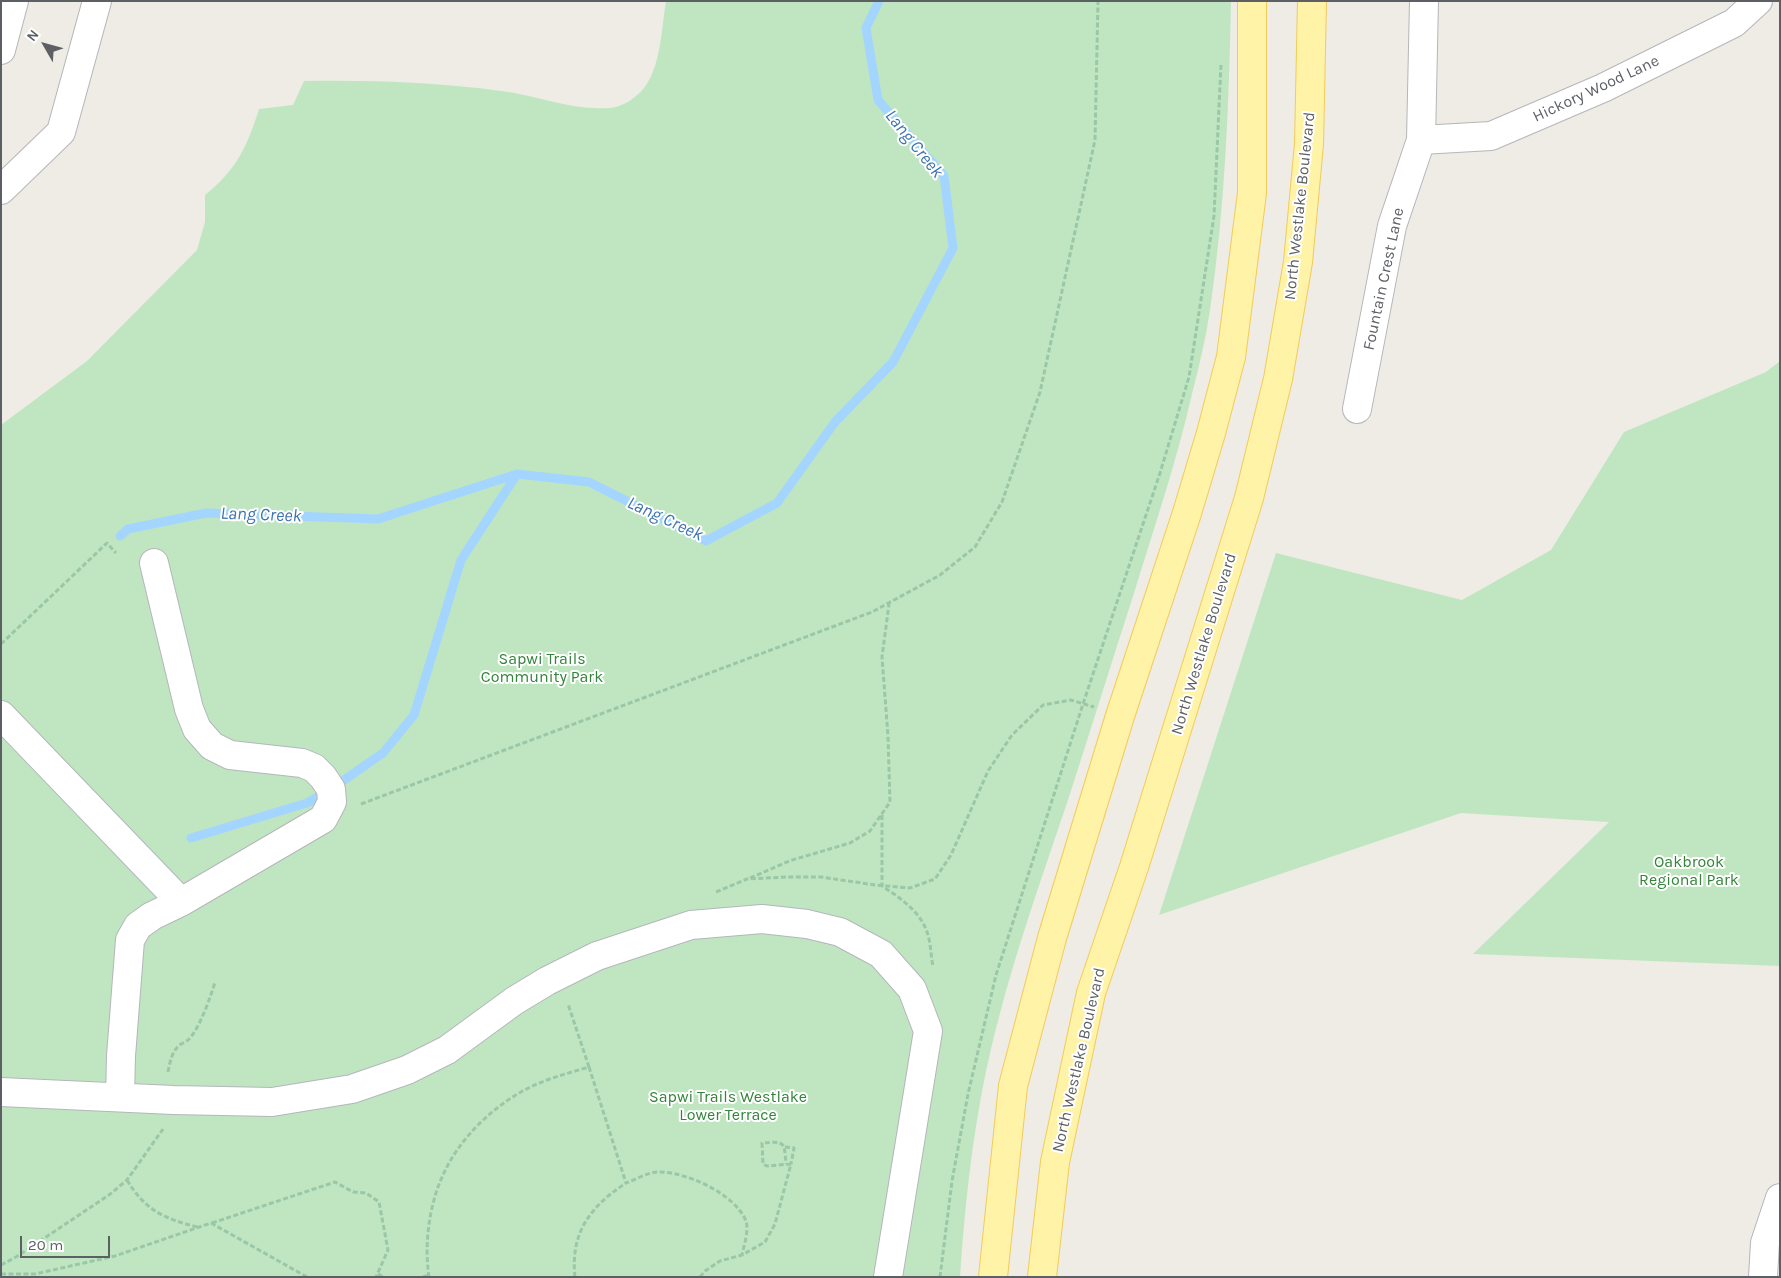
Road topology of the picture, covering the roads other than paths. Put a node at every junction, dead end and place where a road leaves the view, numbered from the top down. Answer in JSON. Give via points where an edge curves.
{"nodes":[{"id":1,"x":14,"y":1,"type":"edge"},
{"id":2,"x":97,"y":1,"type":"edge"},
{"id":3,"x":1252,"y":1,"type":"edge"},
{"id":4,"x":1312,"y":1,"type":"edge"},
{"id":5,"x":1424,"y":1,"type":"edge"},
{"id":6,"x":1758,"y":1,"type":"edge"},
{"id":7,"x":1,"y":50,"type":"edge"},
{"id":8,"x":1421,"y":140,"type":"junction"},
{"id":9,"x":1,"y":190,"type":"edge"},
{"id":10,"x":1357,"y":409,"type":"dead end"},
{"id":11,"x":154,"y":563,"type":"dead end"},
{"id":12,"x":1,"y":715,"type":"edge"},
{"id":13,"x":181,"y":902,"type":"junction"},
{"id":14,"x":1,"y":1092,"type":"edge"},
{"id":15,"x":120,"y":1097,"type":"junction"},
{"id":16,"x":1780,"y":1198,"type":"edge"},
{"id":17,"x":888,"y":1277,"type":"edge"},
{"id":18,"x":993,"y":1277,"type":"edge"},
{"id":19,"x":1042,"y":1277,"type":"edge"},
{"id":20,"x":1764,"y":1277,"type":"edge"}],
"edges":[{"from":1,"to":7,"type":"street"},
{"from":2,"to":9,"type":"street","via":[[61,132]]},
{"from":3,"to":18,"type":"main road","via":[[1252,194],[1231,356],[1187,513],[1052,938],[1013,1086]]},
{"from":4,"to":19,"type":"main road","name":"North Westlake Boulevard","via":[[1308,154],[1298,262],[1278,379],[1249,498],[1134,867],[1091,993],[1056,1162]]},
{"from":5,"to":8,"type":"street","name":"Fountain Crest Lane"},
{"from":6,"to":8,"type":"street","name":"Hickory Wood Lane","via":[[1734,23],[1603,88],[1491,136]]},
{"from":8,"to":10,"type":"street","name":"Fountain Crest Lane","via":[[1392,226]]},
{"from":11,"to":13,"type":"street","via":[[189,709],[197,729],[212,746],[230,755],[302,763],[314,768],[330,789],[332,802],[323,819]]},
{"from":12,"to":13,"type":"street"},
{"from":13,"to":15,"type":"street","via":[[138,926],[130,940]]},
{"from":14,"to":15,"type":"street"},
{"from":15,"to":17,"type":"street","via":[[272,1102],[352,1089],[407,1070],[447,1050],[514,1001],[597,956],[692,925],[762,919],[807,924],[840,932],[881,954],[912,989],[928,1031]]},
{"from":16,"to":20,"type":"street","via":[[1765,1244]]}]}
